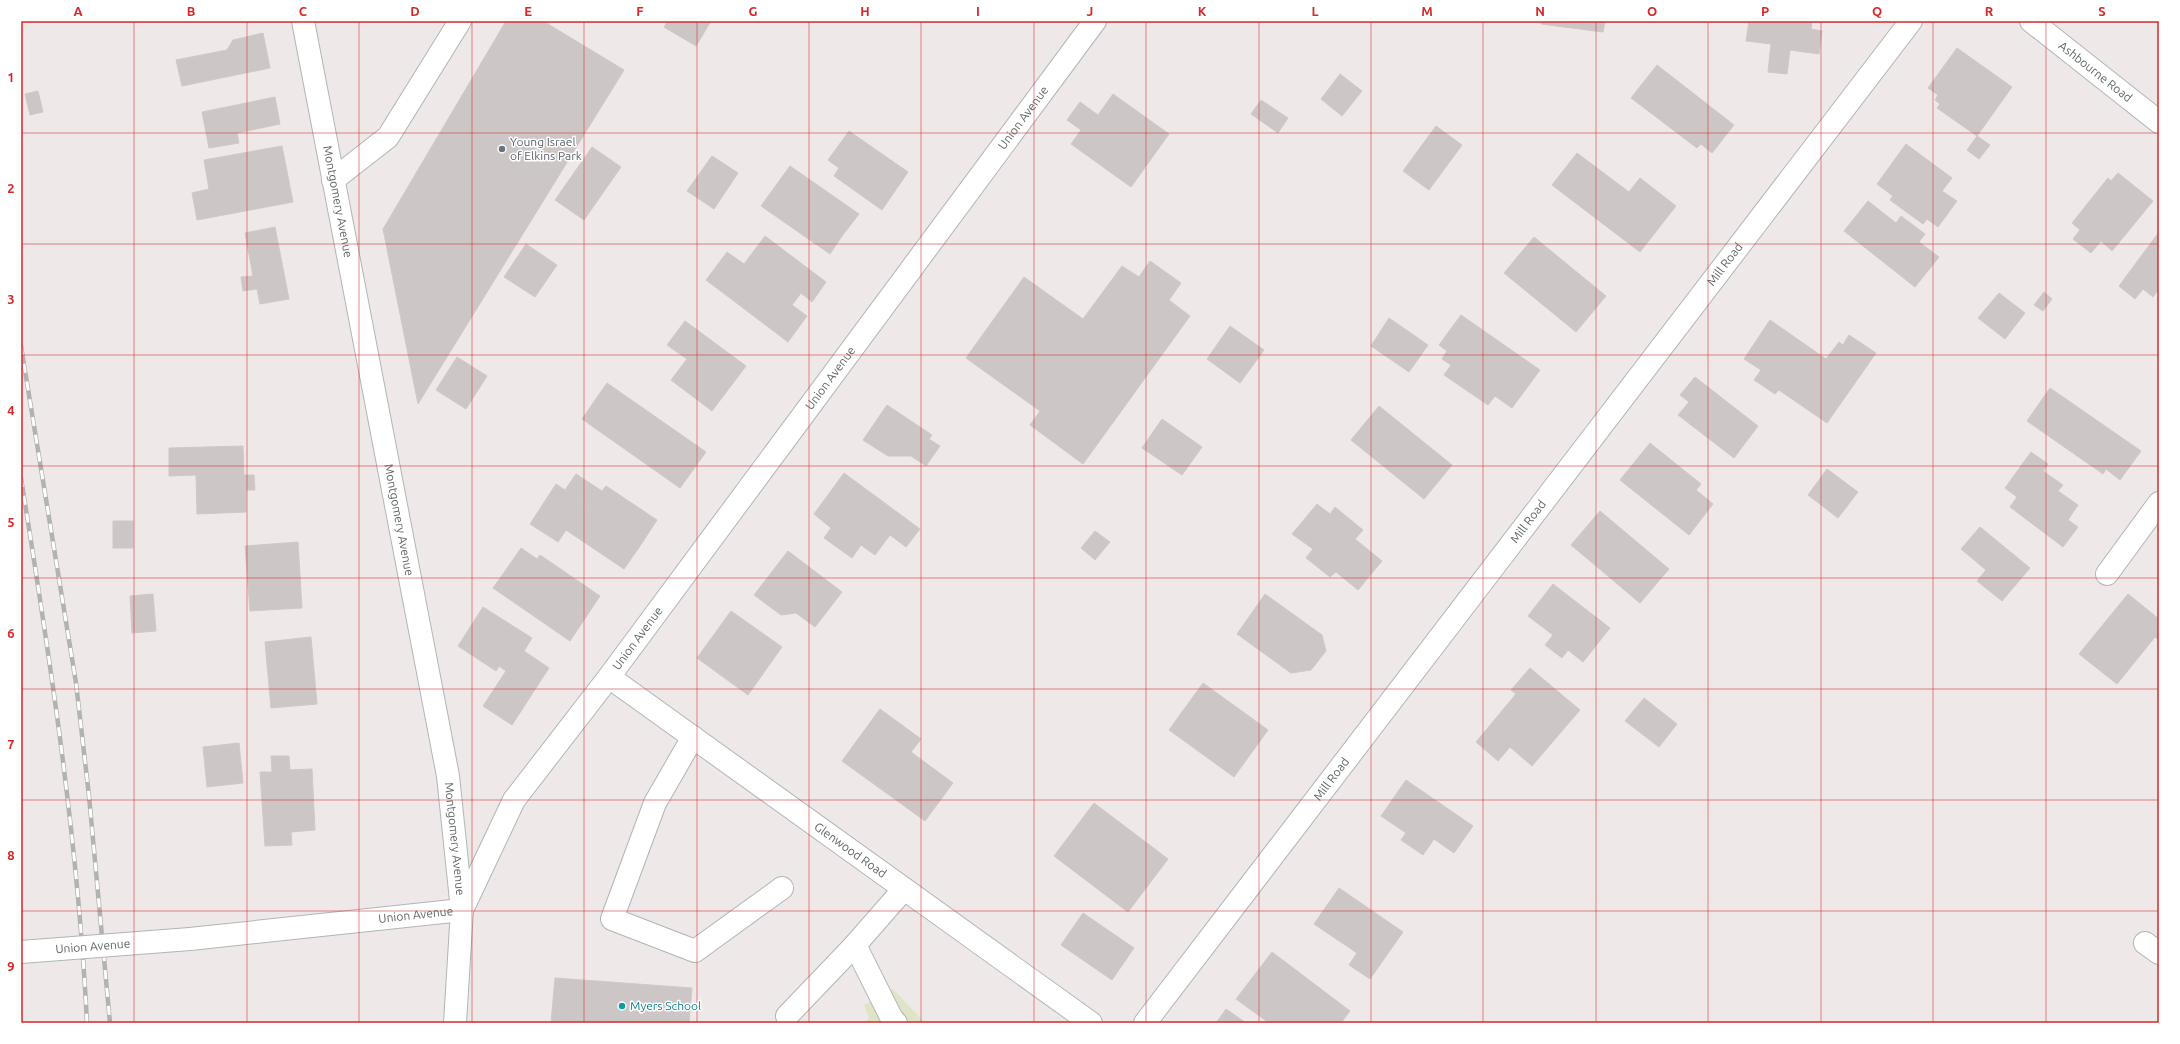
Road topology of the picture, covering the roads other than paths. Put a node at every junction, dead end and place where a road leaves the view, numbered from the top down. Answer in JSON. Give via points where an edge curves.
{"nodes":[{"id":1,"x":303,"y":21,"type":"edge"},
{"id":2,"x":460,"y":21,"type":"edge"},
{"id":3,"x":1095,"y":21,"type":"edge"},
{"id":4,"x":1910,"y":21,"type":"edge"},
{"id":5,"x":2031,"y":21,"type":"edge"},
{"id":6,"x":2159,"y":122,"type":"edge"},
{"id":7,"x":333,"y":180,"type":"junction"},
{"id":8,"x":2159,"y":503,"type":"edge"},
{"id":9,"x":2107,"y":574,"type":"dead end"},
{"id":10,"x":609,"y":677,"type":"junction"},
{"id":11,"x":693,"y":737,"type":"junction"},
{"id":12,"x":782,"y":888,"type":"dead end"},
{"id":13,"x":904,"y":889,"type":"junction"},
{"id":14,"x":462,"y":910,"type":"junction"},
{"id":15,"x":855,"y":945,"type":"junction"},
{"id":16,"x":21,"y":952,"type":"edge"},
{"id":17,"x":787,"y":1016,"type":"dead end"},
{"id":18,"x":890,"y":1021,"type":"edge"},
{"id":19,"x":455,"y":1023,"type":"edge"},
{"id":20,"x":1091,"y":1023,"type":"edge"},
{"id":21,"x":1145,"y":1023,"type":"edge"}],
"edges":[{"from":1,"to":7,"type":"street","name":"Montgomery Avenue"},
{"from":2,"to":7,"type":"street","via":[[388,137]]},
{"from":3,"to":10,"type":"street","name":"Union Avenue"},
{"from":4,"to":21,"type":"street","name":"Mill Road"},
{"from":5,"to":6,"type":"street","name":"Ashbourne Road"},
{"from":7,"to":14,"type":"street","name":"Montgomery Avenue","via":[[448,776]]},
{"from":8,"to":9,"type":"street"},
{"from":10,"to":11,"type":"street","name":"Glenwood Road"},
{"from":10,"to":14,"type":"street","name":"Union Avenue","via":[[514,800]]},
{"from":11,"to":12,"type":"street","via":[[654,803],[612,919],[695,951]]},
{"from":11,"to":13,"type":"street","name":"Glenwood Road"},
{"from":13,"to":15,"type":"street"},
{"from":13,"to":20,"type":"street","name":"Glenwood Road"},
{"from":14,"to":16,"type":"street","name":"Union Avenue","bridge":true,"via":[[190,939]]},
{"from":14,"to":19,"type":"street","name":"Montgomery Avenue"},
{"from":15,"to":17,"type":"street"},
{"from":15,"to":18,"type":"street"}]}
